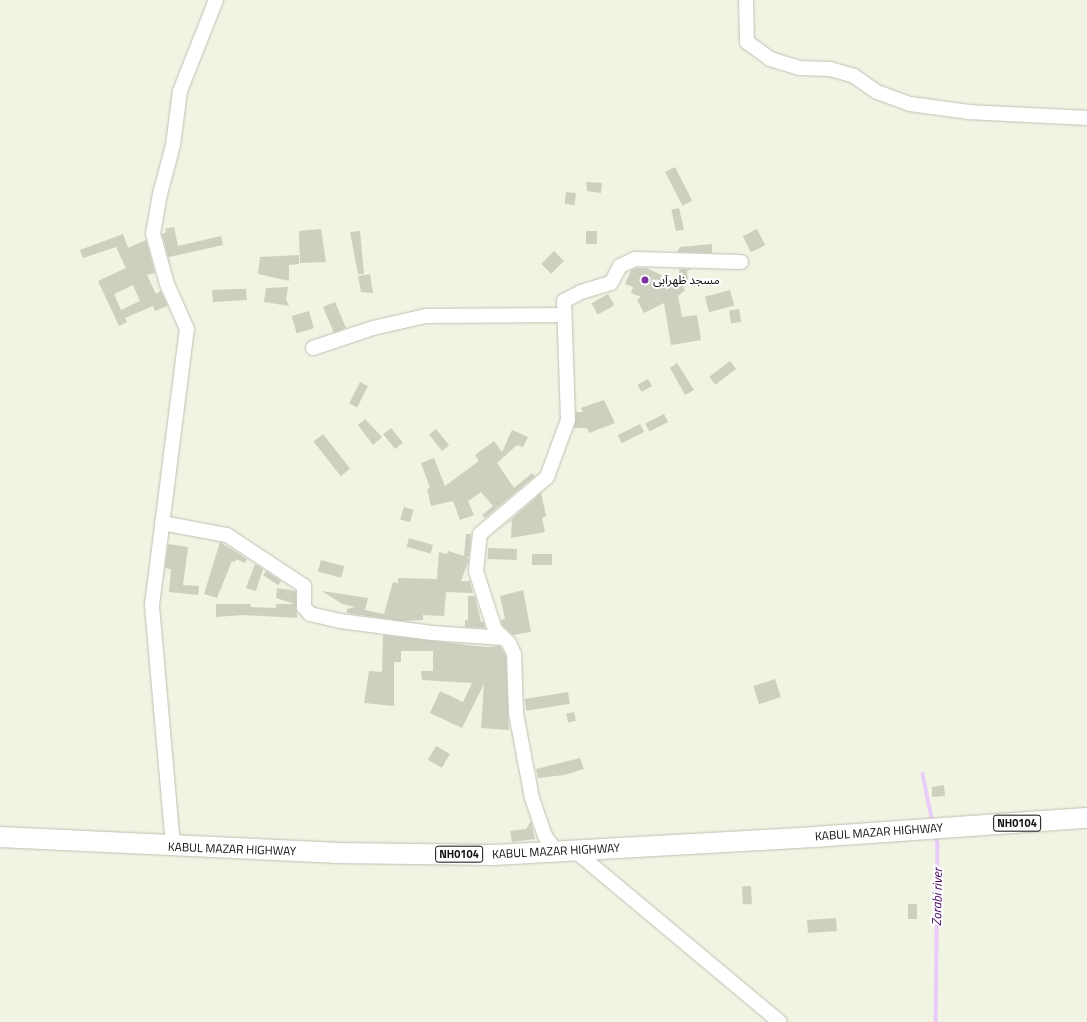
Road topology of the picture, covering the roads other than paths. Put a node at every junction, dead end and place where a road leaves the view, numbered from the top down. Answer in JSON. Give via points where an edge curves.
{"nodes":[{"id":1,"x":216,"y":0,"type":"edge"},
{"id":2,"x":746,"y":0,"type":"edge"},
{"id":3,"x":1087,"y":118,"type":"edge"},
{"id":4,"x":741,"y":262,"type":"dead end"},
{"id":5,"x":564,"y":315,"type":"junction"},
{"id":6,"x":312,"y":348,"type":"dead end"},
{"id":7,"x":162,"y":523,"type":"junction"},
{"id":8,"x":504,"y":638,"type":"junction"},
{"id":9,"x":1087,"y":818,"type":"edge"},
{"id":10,"x":0,"y":837,"type":"edge"},
{"id":11,"x":173,"y":846,"type":"junction"},
{"id":12,"x":565,"y":850,"type":"junction"},
{"id":13,"x":780,"y":1022,"type":"edge"}],
"edges":[{"from":1,"to":7,"type":"street","via":[[180,91],[173,145],[153,234],[167,284],[187,329]]},
{"from":2,"to":3,"type":"street","via":[[747,42],[770,59],[798,68],[830,69],[854,76],[877,92],[910,104],[969,112]]},
{"from":4,"to":5,"type":"street","via":[[635,259],[620,266],[611,283],[581,292],[564,301]]},
{"from":5,"to":6,"type":"street","via":[[426,316],[373,328]]},
{"from":5,"to":8,"type":"street","via":[[568,420],[547,477],[480,534],[476,571],[495,630]]},
{"from":7,"to":8,"type":"street","via":[[227,535],[304,586],[304,607],[310,614],[340,621],[432,633]]},
{"from":7,"to":11,"type":"street","via":[[152,605]]},
{"from":8,"to":12,"type":"street","via":[[514,654],[516,713],[532,798],[545,836]]},
{"from":9,"to":12,"type":"highway","name":"KABUL MAZAR HIGHWAY","number":"NH0104"},
{"from":10,"to":11,"type":"highway","name":"KABUL MAZAR HIGHWAY","number":"NH0104"},
{"from":11,"to":12,"type":"highway","name":"KABUL MAZAR HIGHWAY","number":"NH0104","via":[[350,854],[494,855]]},
{"from":12,"to":13,"type":"street"}]}
